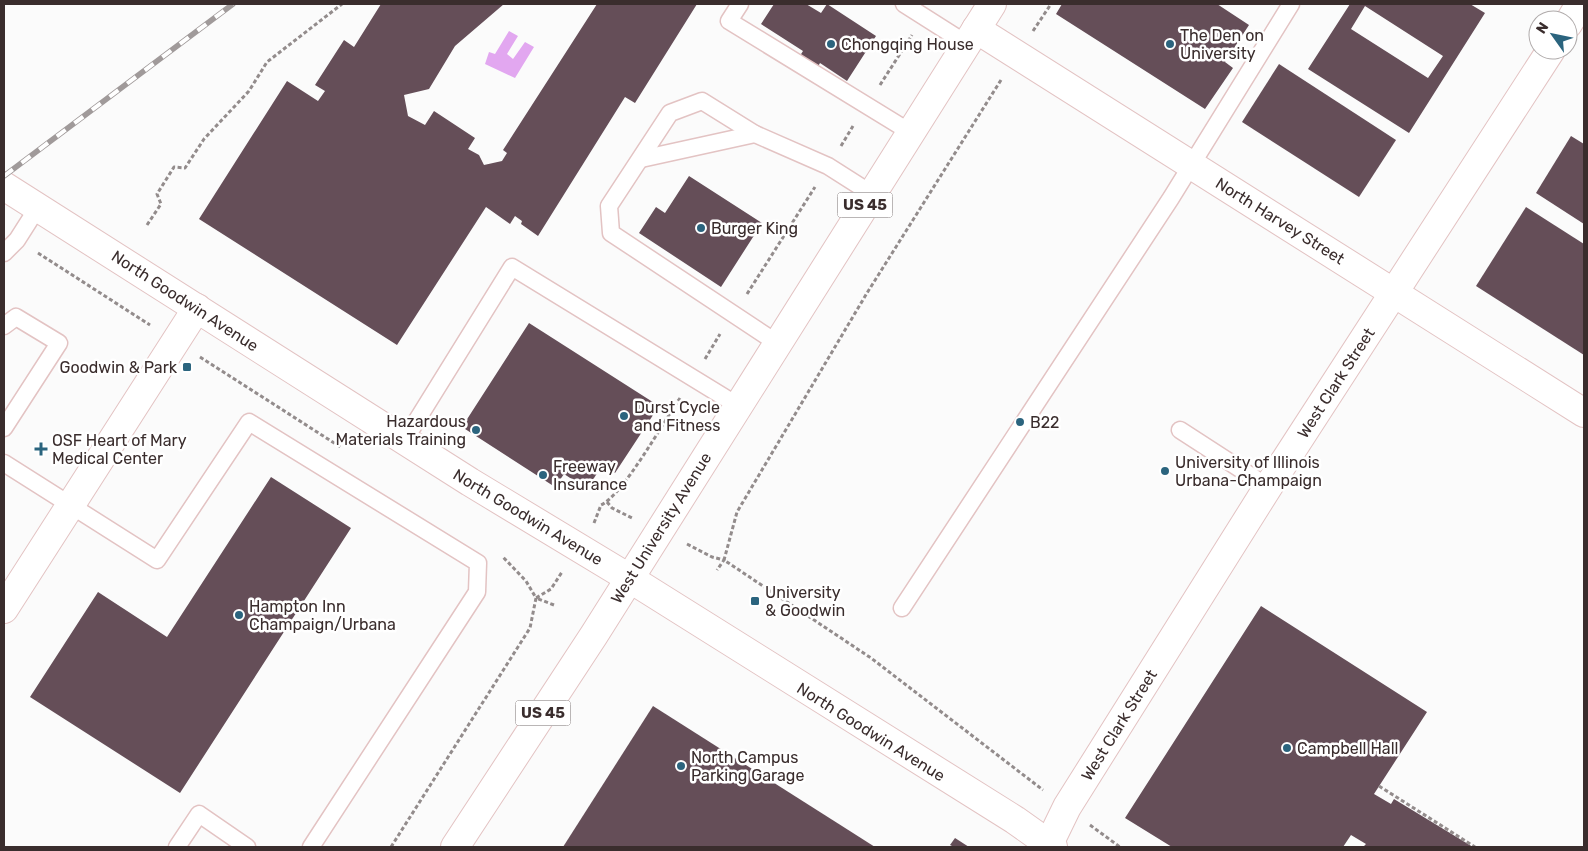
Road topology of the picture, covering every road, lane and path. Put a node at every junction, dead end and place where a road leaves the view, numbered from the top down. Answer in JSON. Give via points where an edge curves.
{"nodes":[{"id":1,"x":342,"y":4,"type":"edge"},
{"id":2,"x":740,"y":4,"type":"edge"},
{"id":3,"x":904,"y":4,"type":"edge"},
{"id":4,"x":992,"y":4,"type":"edge"},
{"id":5,"x":1051,"y":4,"type":"edge"},
{"id":6,"x":1290,"y":4,"type":"edge"},
{"id":7,"x":913,"y":33,"type":"dead end"},
{"id":8,"x":1030,"y":35,"type":"dead end"},
{"id":9,"x":971,"y":37,"type":"junction"},
{"id":10,"x":1545,"y":60,"type":"edge"},
{"id":11,"x":1001,"y":80,"type":"dead end"},
{"id":12,"x":878,"y":88,"type":"dead end"},
{"id":13,"x":854,"y":125,"type":"dead end"},
{"id":14,"x":910,"y":132,"type":"junction"},
{"id":15,"x":755,"y":134,"type":"junction"},
{"id":16,"x":838,"y":150,"type":"dead end"},
{"id":17,"x":641,"y":159,"type":"junction"},
{"id":18,"x":1191,"y":165,"type":"junction"},
{"id":19,"x":818,"y":182,"type":"dead end"},
{"id":20,"x":4,"y":186,"type":"edge"},
{"id":21,"x":872,"y":194,"type":"junction"},
{"id":22,"x":38,"y":207,"type":"junction"},
{"id":23,"x":147,"y":225,"type":"dead end"},
{"id":24,"x":33,"y":250,"type":"dead end"},
{"id":25,"x":4,"y":254,"type":"edge"},
{"id":26,"x":1394,"y":293,"type":"junction"},
{"id":27,"x":745,"y":297,"type":"dead end"},
{"id":28,"x":197,"y":308,"type":"junction"},
{"id":29,"x":144,"y":321,"type":"dead end"},
{"id":30,"x":4,"y":326,"type":"edge"},
{"id":31,"x":721,"y":333,"type":"dead end"},
{"id":32,"x":777,"y":343,"type":"junction"},
{"id":33,"x":200,"y":357,"type":"dead end"},
{"id":34,"x":703,"y":362,"type":"dead end"},
{"id":35,"x":681,"y":396,"type":"dead end"},
{"id":36,"x":737,"y":405,"type":"junction"},
{"id":37,"x":1584,"y":413,"type":"edge"},
{"id":38,"x":4,"y":428,"type":"edge"},
{"id":39,"x":1180,"y":430,"type":"dead end"},
{"id":40,"x":404,"y":441,"type":"junction"},
{"id":41,"x":345,"y":450,"type":"dead end"},
{"id":42,"x":4,"y":463,"type":"edge"},
{"id":43,"x":1268,"y":487,"type":"junction"},
{"id":44,"x":607,"y":502,"type":"junction"},
{"id":45,"x":72,"y":505,"type":"junction"},
{"id":46,"x":612,"y":508,"type":"dead end"},
{"id":47,"x":598,"y":516,"type":"dead end"},
{"id":48,"x":496,"y":551,"type":"dead end"},
{"id":49,"x":712,"y":556,"type":"dead end"},
{"id":50,"x":724,"y":560,"type":"junction"},
{"id":51,"x":717,"y":570,"type":"dead end"},
{"id":52,"x":629,"y":578,"type":"junction"},
{"id":53,"x":551,"y":589,"type":"dead end"},
{"id":54,"x":536,"y":598,"type":"junction"},
{"id":55,"x":554,"y":605,"type":"dead end"},
{"id":56,"x":902,"y":608,"type":"dead end"},
{"id":57,"x":4,"y":609,"type":"edge"},
{"id":58,"x":1379,"y":786,"type":"dead end"},
{"id":59,"x":1049,"y":794,"type":"dead end"},
{"id":60,"x":1083,"y":819,"type":"dead end"},
{"id":61,"x":1050,"y":846,"type":"edge"},
{"id":62,"x":177,"y":847,"type":"edge"},
{"id":63,"x":247,"y":847,"type":"edge"},
{"id":64,"x":311,"y":847,"type":"edge"},
{"id":65,"x":391,"y":847,"type":"edge"},
{"id":66,"x":455,"y":847,"type":"edge"},
{"id":67,"x":1120,"y":847,"type":"edge"},
{"id":68,"x":1475,"y":847,"type":"edge"}],
"edges":[{"from":1,"to":23,"type":"path","via":[[267,62],[248,92],[204,139],[185,168],[174,167],[157,194],[161,204]]},
{"from":2,"to":14,"type":"lane","via":[[729,21]]},
{"from":3,"to":9,"type":"lane"},
{"from":4,"to":9,"type":"street","name":"West University Avenue","number":"US 45"},
{"from":5,"to":8,"type":"path"},
{"from":6,"to":18,"type":"lane"},
{"from":7,"to":12,"type":"path"},
{"from":9,"to":14,"type":"street","name":"West University Avenue","number":"US 45"},
{"from":9,"to":18,"type":"street","name":"North Harvey Street"},
{"from":10,"to":26,"type":"street","name":"West Clark Street"},
{"from":11,"to":50,"type":"path","via":[[867,293],[737,512]]},
{"from":13,"to":16,"type":"path"},
{"from":14,"to":21,"type":"street","name":"West University Avenue","number":"US 45"},
{"from":15,"to":17,"type":"lane"},
{"from":15,"to":17,"type":"lane","via":[[702,101],[670,112]]},
{"from":15,"to":21,"type":"lane","via":[[828,166]]},
{"from":17,"to":32,"type":"lane","via":[[609,206],[612,234]]},
{"from":18,"to":26,"type":"street","name":"North Harvey Street"},
{"from":18,"to":56,"type":"lane"},
{"from":19,"to":27,"type":"path"},
{"from":20,"to":22,"type":"street","name":"North Goodwin Avenue"},
{"from":21,"to":32,"type":"street","name":"West University Avenue","number":"US 45"},
{"from":22,"to":25,"type":"lane"},
{"from":22,"to":28,"type":"street","name":"North Goodwin Avenue"},
{"from":24,"to":29,"type":"path"},
{"from":26,"to":37,"type":"street","name":"North Harvey Street"},
{"from":26,"to":43,"type":"street","name":"West Clark Street"},
{"from":28,"to":40,"type":"street","name":"North Goodwin Avenue"},
{"from":28,"to":45,"type":"street"},
{"from":30,"to":38,"type":"lane","via":[[16,317],[59,343]]},
{"from":31,"to":34,"type":"path"},
{"from":32,"to":36,"type":"street","name":"West University Avenue","number":"US 45"},
{"from":33,"to":41,"type":"path"},
{"from":35,"to":44,"type":"path","via":[[624,484]]},
{"from":36,"to":40,"type":"lane","via":[[512,267]]},
{"from":36,"to":52,"type":"street","name":"West University Avenue","number":"US 45"},
{"from":39,"to":43,"type":"lane"},
{"from":40,"to":52,"type":"street","name":"North Goodwin Avenue"},
{"from":42,"to":45,"type":"lane"},
{"from":43,"to":61,"type":"street","name":"West Clark Street","via":[[1067,807]]},
{"from":44,"to":46,"type":"path"},
{"from":44,"to":47,"type":"path","via":[[601,505]]},
{"from":45,"to":57,"type":"street"},
{"from":45,"to":64,"type":"lane","via":[[156,560],[249,422],[478,562],[477,592]]},
{"from":48,"to":54,"type":"path","via":[[526,581]]},
{"from":49,"to":50,"type":"path"},
{"from":50,"to":51,"type":"path"},
{"from":50,"to":59,"type":"path","via":[[871,658]]},
{"from":52,"to":61,"type":"street","name":"North Goodwin Avenue","via":[[1015,820]]},
{"from":52,"to":66,"type":"street","name":"West University Avenue","number":"US 45"},
{"from":53,"to":54,"type":"path"},
{"from":54,"to":55,"type":"path"},
{"from":54,"to":65,"type":"path","via":[[530,628]]},
{"from":58,"to":68,"type":"path"},
{"from":60,"to":67,"type":"path"},
{"from":62,"to":63,"type":"lane","via":[[199,814]]}]}
